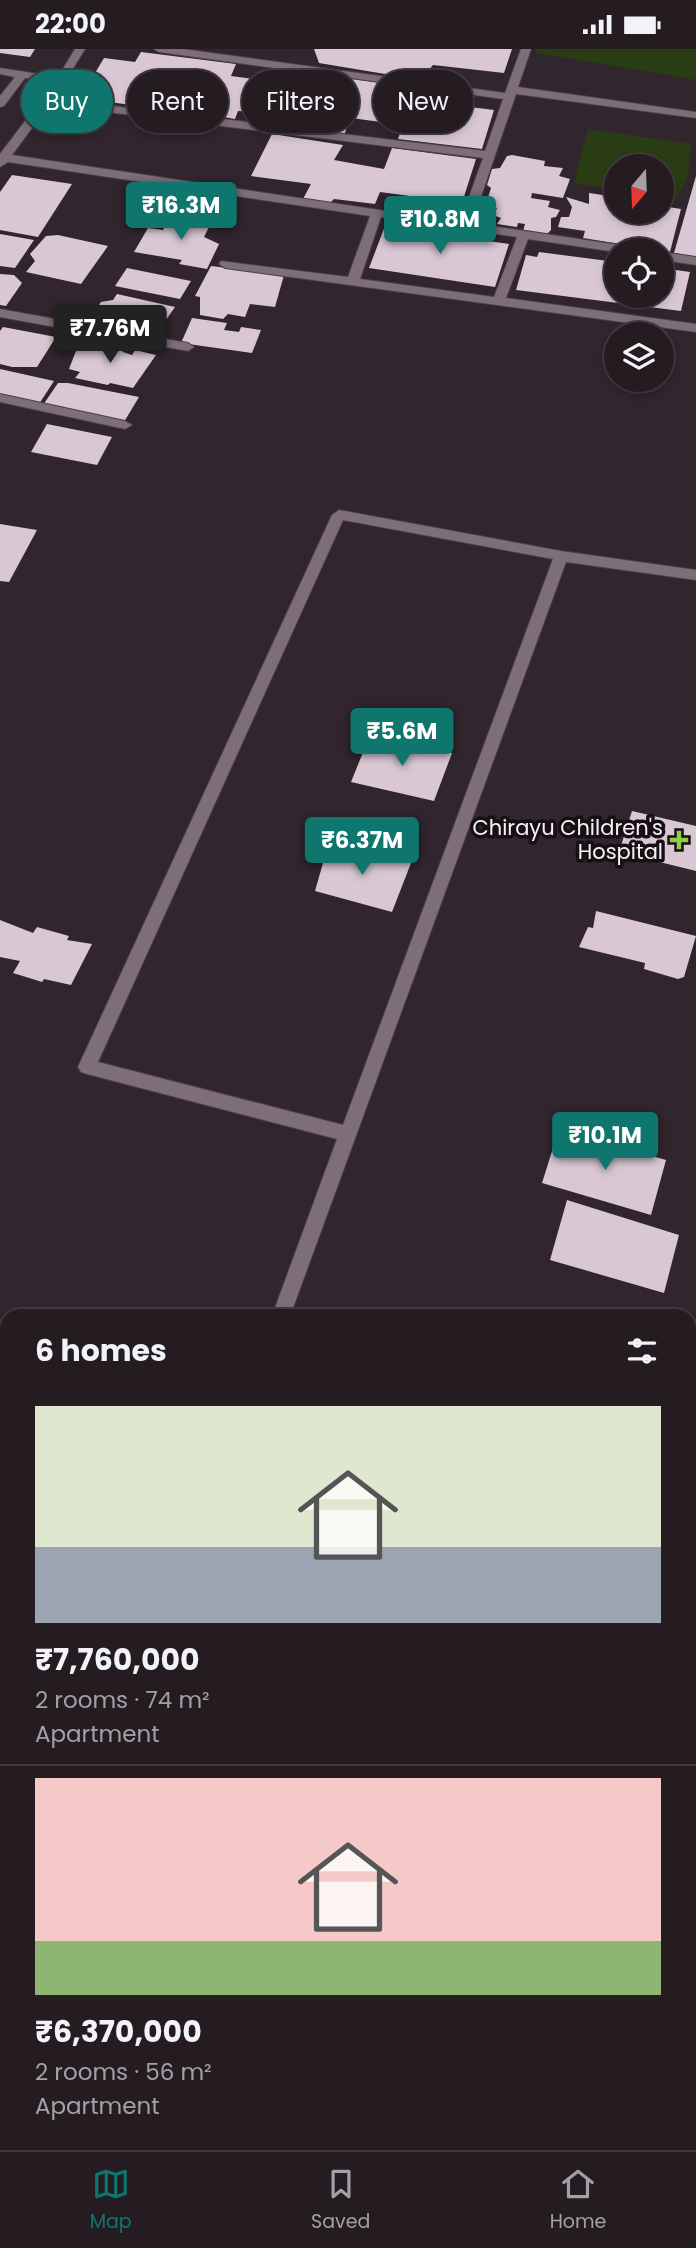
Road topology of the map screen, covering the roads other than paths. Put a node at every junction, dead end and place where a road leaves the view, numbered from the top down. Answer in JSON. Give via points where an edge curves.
{"nodes":[{"id":1,"x":80,"y":49,"type":"edge"},
{"id":2,"x":159,"y":49,"type":"edge"},
{"id":3,"x":526,"y":49,"type":"edge"},
{"id":4,"x":296,"y":67,"type":"junction"},
{"id":5,"x":68,"y":70,"type":"edge"},
{"id":6,"x":295,"y":70,"type":"edge"},
{"id":7,"x":0,"y":71,"type":"edge"},
{"id":8,"x":21,"y":75,"type":"edge"},
{"id":9,"x":21,"y":76,"type":"edge"},
{"id":10,"x":512,"y":93,"type":"junction"},
{"id":11,"x":0,"y":104,"type":"edge"},
{"id":12,"x":113,"y":109,"type":"edge"},
{"id":13,"x":696,"y":115,"type":"edge"},
{"id":14,"x":242,"y":126,"type":"edge"},
{"id":15,"x":22,"y":133,"type":"edge"},
{"id":16,"x":303,"y":133,"type":"edge"},
{"id":17,"x":490,"y":155,"type":"junction"},
{"id":18,"x":2,"y":160,"type":"edge"},
{"id":19,"x":377,"y":213,"type":"junction"},
{"id":20,"x":465,"y":226,"type":"junction"},
{"id":21,"x":524,"y":235,"type":"junction"},
{"id":22,"x":604,"y":247,"type":"edge"},
{"id":23,"x":674,"y":257,"type":"edge"},
{"id":24,"x":696,"y":261,"type":"edge"},
{"id":25,"x":225,"y":264,"type":"dead end"},
{"id":26,"x":353,"y":281,"type":"junction"},
{"id":27,"x":499,"y":301,"type":"junction"},
{"id":28,"x":0,"y":313,"type":"edge"},
{"id":29,"x":696,"y":328,"type":"edge"},
{"id":30,"x":188,"y":347,"type":"dead end"},
{"id":31,"x":0,"y":398,"type":"edge"},
{"id":32,"x":125,"y":425,"type":"dead end"},
{"id":33,"x":561,"y":556,"type":"junction"},
{"id":34,"x":696,"y":575,"type":"edge"},
{"id":35,"x":348,"y":1134,"type":"junction"},
{"id":36,"x":284,"y":1309,"type":"edge"}],
"edges":[{"from":1,"to":5,"type":"street"},
{"from":2,"to":4,"type":"street"},
{"from":3,"to":10,"type":"street"},
{"from":4,"to":6,"type":"street"},
{"from":4,"to":10,"type":"street"},
{"from":7,"to":8,"type":"street"},
{"from":9,"to":11,"type":"street"},
{"from":10,"to":13,"type":"street"},
{"from":10,"to":17,"type":"street"},
{"from":12,"to":14,"type":"street"},
{"from":15,"to":18,"type":"street"},
{"from":16,"to":17,"type":"street"},
{"from":17,"to":20,"type":"street"},
{"from":18,"to":19,"type":"street"},
{"from":19,"to":20,"type":"street"},
{"from":19,"to":26,"type":"street"},
{"from":20,"to":21,"type":"street"},
{"from":21,"to":22,"type":"street"},
{"from":21,"to":27,"type":"street"},
{"from":23,"to":24,"type":"street"},
{"from":25,"to":26,"type":"street"},
{"from":26,"to":27,"type":"street"},
{"from":27,"to":29,"type":"street"},
{"from":28,"to":30,"type":"street"},
{"from":31,"to":32,"type":"street"},
{"from":33,"to":34,"type":"street"},
{"from":33,"to":35,"type":"street"},
{"from":33,"to":35,"type":"street","via":[[340,515],[87,1066]]},
{"from":35,"to":36,"type":"street"}]}
